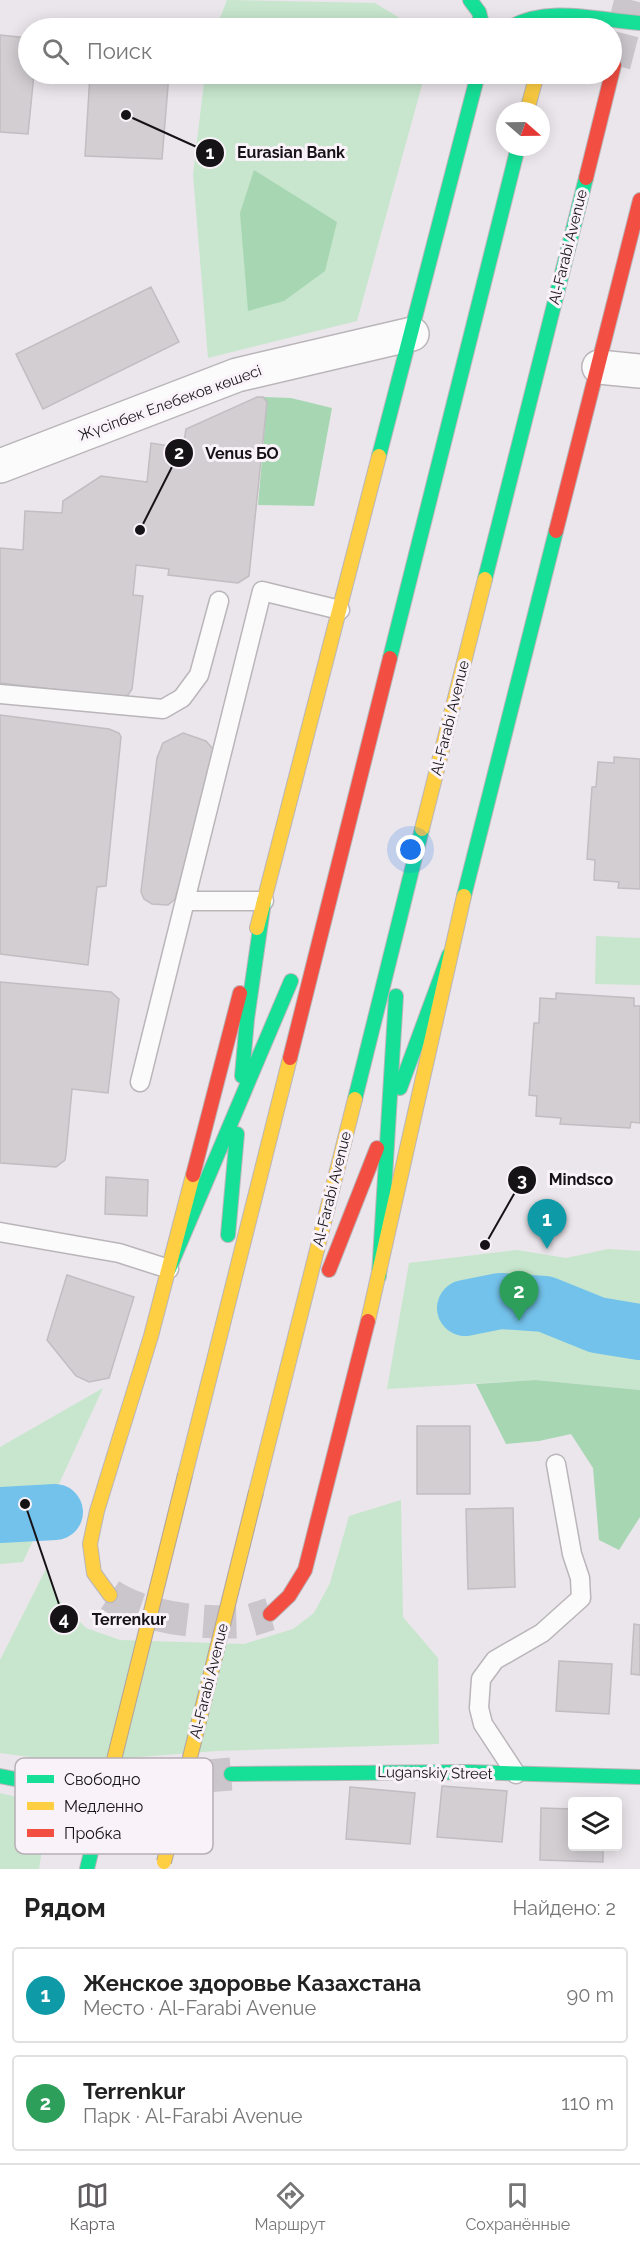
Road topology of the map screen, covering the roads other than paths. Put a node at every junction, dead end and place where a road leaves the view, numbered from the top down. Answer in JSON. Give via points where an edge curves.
{"nodes":[{"id":1,"x":470,"y":0,"type":"edge"},
{"id":2,"x":495,"y":9,"type":"dead end"},
{"id":3,"x":480,"y":18,"type":"edge"},
{"id":4,"x":493,"y":18,"type":"edge"},
{"id":5,"x":529,"y":18,"type":"edge"},
{"id":6,"x":579,"y":18,"type":"edge"},
{"id":7,"x":622,"y":22,"type":"edge"},
{"id":8,"x":640,"y":23,"type":"edge"},
{"id":9,"x":475,"y":84,"type":"edge"},
{"id":10,"x":534,"y":84,"type":"edge"},
{"id":11,"x":609,"y":84,"type":"edge"},
{"id":12,"x":529,"y":102,"type":"edge"},
{"id":13,"x":516,"y":156,"type":"edge"},
{"id":14,"x":640,"y":200,"type":"edge"},
{"id":15,"x":412,"y":334,"type":"junction"},
{"id":16,"x":599,"y":367,"type":"junction"},
{"id":17,"x":640,"y":371,"type":"edge"},
{"id":18,"x":0,"y":466,"type":"edge"},
{"id":19,"x":219,"y":602,"type":"dead end"},
{"id":20,"x":340,"y":610,"type":"junction"},
{"id":21,"x":0,"y":694,"type":"edge"},
{"id":22,"x":365,"y":754,"type":"junction"},
{"id":23,"x":436,"y":770,"type":"junction"},
{"id":24,"x":185,"y":901,"type":"junction"},
{"id":25,"x":264,"y":901,"type":"junction"},
{"id":26,"x":304,"y":942,"type":"dead end"},
{"id":27,"x":449,"y":955,"type":"junction"},
{"id":28,"x":297,"y":964,"type":"dead end"},
{"id":29,"x":140,"y":1082,"type":"dead end"},
{"id":30,"x":239,"y":1109,"type":"junction"},
{"id":31,"x":387,"y":1121,"type":"junction"},
{"id":32,"x":0,"y":1232,"type":"edge"},
{"id":33,"x":169,"y":1269,"type":"junction"},
{"id":34,"x":379,"y":1276,"type":"junction"},
{"id":35,"x":216,"y":1350,"type":"junction"},
{"id":36,"x":286,"y":1371,"type":"junction"},
{"id":37,"x":556,"y":1464,"type":"dead end"},
{"id":38,"x":110,"y":1596,"type":"tunnel mouth"},
{"id":39,"x":270,"y":1614,"type":"tunnel mouth"},
{"id":40,"x":114,"y":1758,"type":"edge"},
{"id":41,"x":190,"y":1758,"type":"edge"},
{"id":42,"x":231,"y":1774,"type":"tunnel mouth"},
{"id":43,"x":516,"y":1774,"type":"junction"},
{"id":44,"x":0,"y":1776,"type":"edge"},
{"id":45,"x":640,"y":1777,"type":"edge"},
{"id":46,"x":15,"y":1779,"type":"edge"},
{"id":47,"x":91,"y":1854,"type":"edge"},
{"id":48,"x":87,"y":1869,"type":"edge"}],
"edges":[{"from":1,"to":3,"type":"main road"},
{"from":2,"to":4,"type":"main road"},
{"from":5,"to":6,"type":"main road"},
{"from":7,"to":8,"type":"main road"},
{"from":9,"to":15,"type":"main road"},
{"from":10,"to":12,"type":"main road"},
{"from":11,"to":23,"type":"main road","name":"Al-Farabi Avenue"},
{"from":13,"to":22,"type":"main road"},
{"from":14,"to":16,"type":"main road"},
{"from":15,"to":18,"type":"street","name":"Жүсіпбек Елебеков көшесі","via":[[237,375]]},
{"from":15,"to":20,"type":"main road"},
{"from":16,"to":17,"type":"street"},
{"from":16,"to":27,"type":"main road"},
{"from":19,"to":21,"type":"lane","via":[[199,675],[182,698],[163,709]]},
{"from":20,"to":24,"type":"lane","via":[[262,591]]},
{"from":20,"to":25,"type":"main road"},
{"from":22,"to":26,"type":"main road"},
{"from":22,"to":35,"type":"main road"},
{"from":23,"to":31,"type":"main road","via":[[395,1002]]},
{"from":23,"to":36,"type":"main road","name":"Al-Farabi Avenue"},
{"from":24,"to":25,"type":"lane"},
{"from":24,"to":29,"type":"lane"},
{"from":25,"to":30,"type":"main road"},
{"from":25,"to":33,"type":"main road"},
{"from":27,"to":31,"type":"main road"},
{"from":27,"to":34,"type":"main road"},
{"from":28,"to":30,"type":"main road"},
{"from":30,"to":33,"type":"main road"},
{"from":30,"to":35,"type":"main road"},
{"from":31,"to":34,"type":"main road"},
{"from":31,"to":36,"type":"main road"},
{"from":32,"to":33,"type":"lane","via":[[119,1253]]},
{"from":33,"to":38,"type":"main road","via":[[90,1544],[94,1573]]},
{"from":34,"to":39,"type":"main road","via":[[304,1576],[292,1597]]},
{"from":35,"to":40,"type":"main road","bridge":true},
{"from":36,"to":41,"type":"main road","name":"Al-Farabi Avenue","bridge":true},
{"from":37,"to":43,"type":"lane","via":[[581,1598],[542,1633],[495,1660],[481,1679],[479,1708],[483,1724]]},
{"from":42,"to":43,"type":"main road","name":"Luganskiy Street"},
{"from":43,"to":45,"type":"main road","name":"Luganskiy Street"},
{"from":44,"to":46,"type":"main road"},
{"from":47,"to":48,"type":"main road","bridge":true}]}
